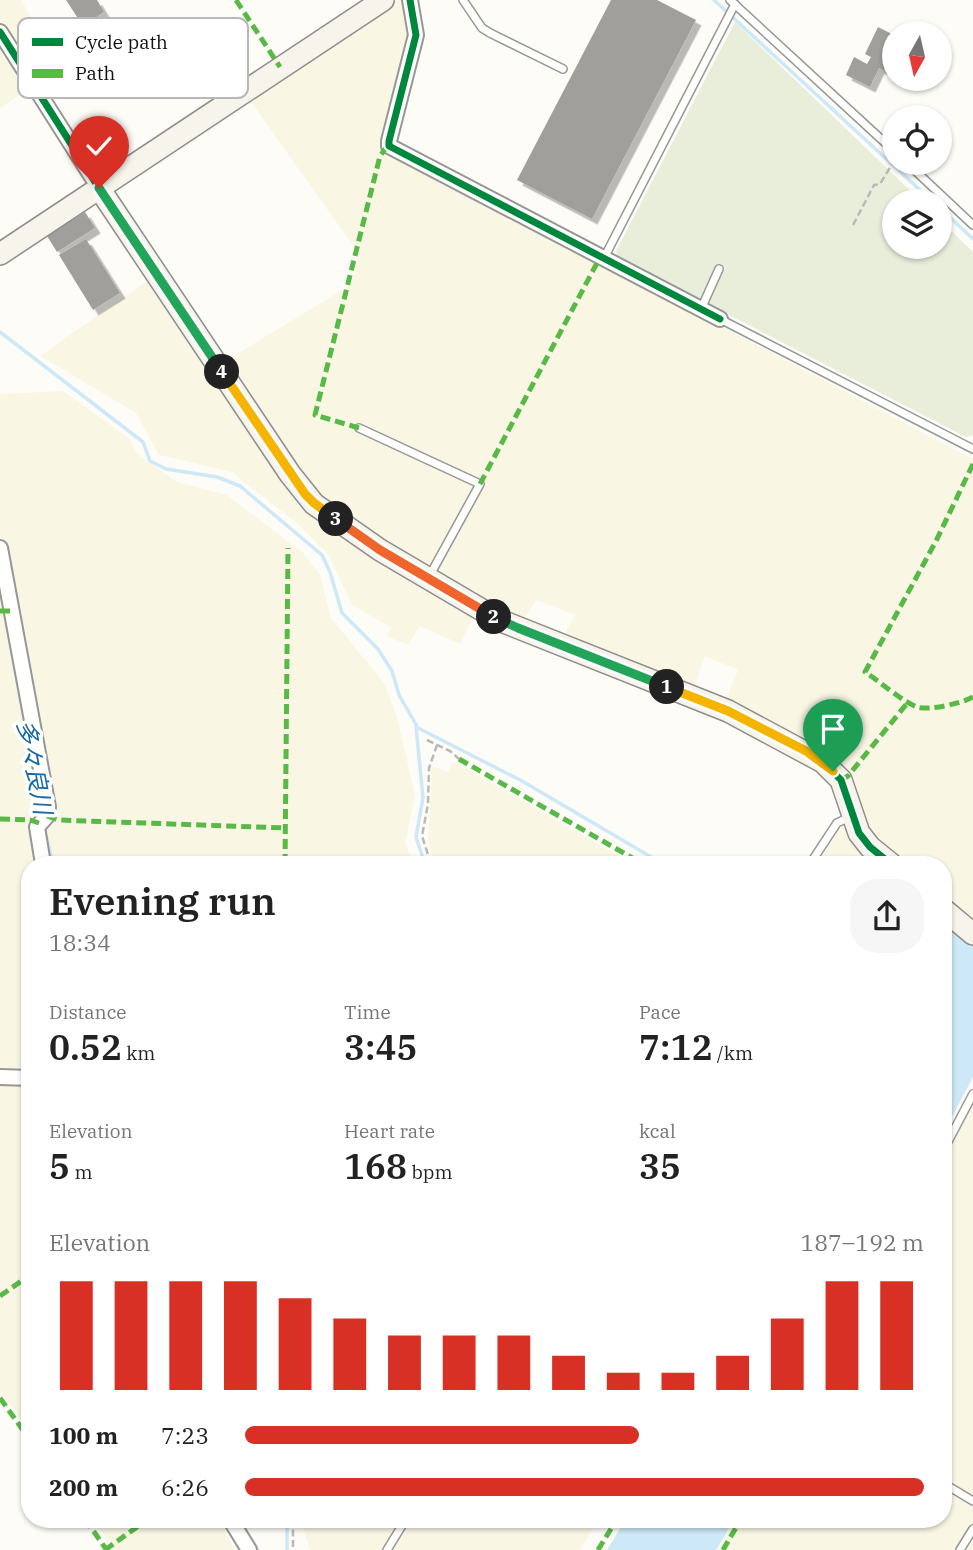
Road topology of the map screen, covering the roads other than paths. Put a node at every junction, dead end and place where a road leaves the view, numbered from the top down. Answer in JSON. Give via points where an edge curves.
{"nodes":[{"id":1,"x":383,"y":0,"type":"edge"},
{"id":2,"x":410,"y":0,"type":"edge"},
{"id":3,"x":463,"y":0,"type":"edge"},
{"id":4,"x":732,"y":4,"type":"edge"},
{"id":5,"x":0,"y":32,"type":"edge"},
{"id":6,"x":18,"y":60,"type":"edge"},
{"id":7,"x":563,"y":69,"type":"dead end"},
{"id":8,"x":248,"y":89,"type":"edge"},
{"id":9,"x":42,"y":98,"type":"edge"},
{"id":10,"x":235,"y":98,"type":"edge"},
{"id":11,"x":882,"y":140,"type":"edge"},
{"id":12,"x":920,"y":175,"type":"edge"},
{"id":13,"x":99,"y":188,"type":"junction"},
{"id":14,"x":973,"y":225,"type":"edge"},
{"id":15,"x":0,"y":254,"type":"edge"},
{"id":16,"x":604,"y":258,"type":"junction"},
{"id":17,"x":719,"y":269,"type":"dead end"},
{"id":18,"x":701,"y":309,"type":"junction"},
{"id":19,"x":720,"y":319,"type":"joint"},
{"id":20,"x":359,"y":428,"type":"dead end"},
{"id":21,"x":973,"y":449,"type":"edge"},
{"id":22,"x":0,"y":548,"type":"edge"},
{"id":23,"x":428,"y":579,"type":"junction"},
{"id":24,"x":852,"y":816,"type":"junction"},
{"id":25,"x":42,"y":856,"type":"edge"},
{"id":26,"x":815,"y":856,"type":"edge"},
{"id":27,"x":882,"y":856,"type":"edge"},
{"id":28,"x":952,"y":921,"type":"edge"},
{"id":29,"x":973,"y":934,"type":"edge"},
{"id":30,"x":0,"y":1077,"type":"edge"},
{"id":31,"x":21,"y":1077,"type":"edge"},
{"id":32,"x":973,"y":1094,"type":"edge"},
{"id":33,"x":952,"y":1134,"type":"edge"},
{"id":34,"x":952,"y":1488,"type":"edge"},
{"id":35,"x":973,"y":1501,"type":"edge"},
{"id":36,"x":236,"y":1528,"type":"edge"},
{"id":37,"x":400,"y":1528,"type":"edge"},
{"id":38,"x":973,"y":1529,"type":"edge"},
{"id":39,"x":249,"y":1550,"type":"edge"},
{"id":40,"x":387,"y":1550,"type":"edge"},
{"id":41,"x":960,"y":1550,"type":"edge"}],
"edges":[{"from":1,"to":8,"type":"street"},
{"from":2,"to":16,"type":"street","via":[[416,35],[390,146]]},
{"from":3,"to":7,"type":"lane","via":[[482,28]]},
{"from":4,"to":11,"type":"lane"},
{"from":4,"to":16,"type":"lane","via":[[724,28]]},
{"from":5,"to":6,"type":"street"},
{"from":9,"to":13,"type":"street"},
{"from":10,"to":13,"type":"street"},
{"from":12,"to":14,"type":"lane"},
{"from":13,"to":15,"type":"street"},
{"from":13,"to":23,"type":"street","via":[[305,494]]},
{"from":16,"to":18,"type":"street"},
{"from":17,"to":18,"type":"lane"},
{"from":18,"to":19,"type":"street"},
{"from":19,"to":21,"type":"lane"},
{"from":20,"to":23,"type":"lane","via":[[480,484]]},
{"from":22,"to":25,"type":"street","via":[[48,807],[37,827]]},
{"from":23,"to":24,"type":"street","via":[[518,628],[717,706],[806,751],[841,780]]},
{"from":24,"to":26,"type":"lane","via":[[838,823]]},
{"from":24,"to":27,"type":"street","via":[[863,838]]},
{"from":28,"to":29,"type":"street"},
{"from":30,"to":31,"type":"street"},
{"from":32,"to":33,"type":"lane"},
{"from":34,"to":35,"type":"lane"},
{"from":36,"to":39,"type":"street"},
{"from":37,"to":40,"type":"lane"},
{"from":38,"to":41,"type":"lane"}]}
